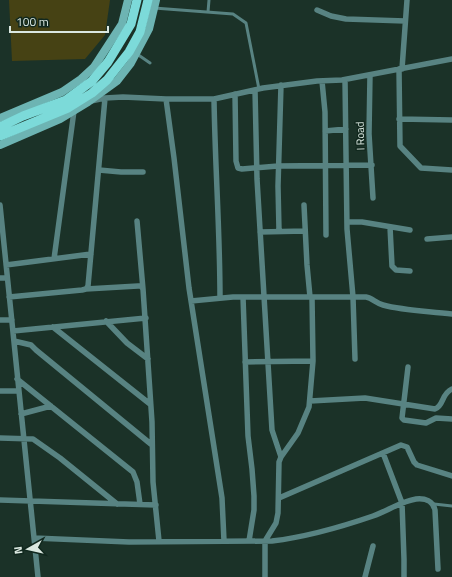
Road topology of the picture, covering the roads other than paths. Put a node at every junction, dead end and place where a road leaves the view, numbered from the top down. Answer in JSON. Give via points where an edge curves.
{"nodes":[{"id":1,"x":128,"y":0,"type":"edge"},
{"id":2,"x":137,"y":0,"type":"edge"},
{"id":3,"x":148,"y":0,"type":"edge"},
{"id":4,"x":209,"y":0,"type":"edge"},
{"id":5,"x":407,"y":0,"type":"edge"},
{"id":6,"x":155,"y":4,"type":"edge"},
{"id":7,"x":317,"y":10,"type":"dead end"},
{"id":8,"x":208,"y":12,"type":"junction"},
{"id":9,"x":406,"y":21,"type":"junction"},
{"id":10,"x":132,"y":53,"type":"junction"},
{"id":11,"x":452,"y":59,"type":"edge"},
{"id":12,"x":150,"y":63,"type":"dead end"},
{"id":13,"x":401,"y":69,"type":"junction"},
{"id":14,"x":370,"y":75,"type":"junction"},
{"id":15,"x":344,"y":80,"type":"junction"},
{"id":16,"x":322,"y":81,"type":"junction"},
{"id":17,"x":281,"y":86,"type":"junction"},
{"id":18,"x":257,"y":89,"type":"junction"},
{"id":19,"x":235,"y":94,"type":"junction"},
{"id":20,"x":105,"y":98,"type":"junction"},
{"id":21,"x":166,"y":99,"type":"junction"},
{"id":22,"x":214,"y":99,"type":"junction"},
{"id":23,"x":88,"y":102,"type":"junction"},
{"id":24,"x":71,"y":109,"type":"junction"},
{"id":25,"x":0,"y":118,"type":"edge"},
{"id":26,"x":399,"y":119,"type":"junction"},
{"id":27,"x":452,"y":120,"type":"edge"},
{"id":28,"x":0,"y":127,"type":"edge"},
{"id":29,"x":346,"y":129,"type":"junction"},
{"id":30,"x":325,"y":131,"type":"junction"},
{"id":31,"x":0,"y":136,"type":"edge"},
{"id":32,"x":0,"y":145,"type":"edge"},
{"id":33,"x":372,"y":165,"type":"junction"},
{"id":34,"x":278,"y":166,"type":"junction"},
{"id":35,"x":325,"y":166,"type":"junction"},
{"id":36,"x":346,"y":166,"type":"junction"},
{"id":37,"x":257,"y":168,"type":"junction"},
{"id":38,"x":99,"y":170,"type":"junction"},
{"id":39,"x":452,"y":170,"type":"edge"},
{"id":40,"x":143,"y":172,"type":"dead end"},
{"id":41,"x":373,"y":198,"type":"dead end"},
{"id":42,"x":0,"y":205,"type":"edge"},
{"id":43,"x":304,"y":206,"type":"dead end"},
{"id":44,"x":137,"y":221,"type":"dead end"},
{"id":45,"x":347,"y":222,"type":"junction"},
{"id":46,"x":390,"y":227,"type":"junction"},
{"id":47,"x":279,"y":230,"type":"junction"},
{"id":48,"x":305,"y":230,"type":"junction"},
{"id":49,"x":410,"y":230,"type":"dead end"},
{"id":50,"x":260,"y":232,"type":"junction"},
{"id":51,"x":326,"y":235,"type":"dead end"},
{"id":52,"x":452,"y":237,"type":"edge"},
{"id":53,"x":427,"y":239,"type":"dead end"},
{"id":54,"x":2,"y":243,"type":"edge"},
{"id":55,"x":91,"y":254,"type":"junction"},
{"id":56,"x":54,"y":259,"type":"junction"},
{"id":57,"x":6,"y":265,"type":"junction"},
{"id":58,"x":410,"y":271,"type":"dead end"},
{"id":59,"x":0,"y":278,"type":"edge"},
{"id":60,"x":7,"y":278,"type":"junction"},
{"id":61,"x":86,"y":289,"type":"junction"},
{"id":62,"x":143,"y":289,"type":"junction"},
{"id":63,"x":353,"y":296,"type":"junction"},
{"id":64,"x":9,"y":297,"type":"junction"},
{"id":65,"x":243,"y":297,"type":"junction"},
{"id":66,"x":264,"y":297,"type":"junction"},
{"id":67,"x":311,"y":297,"type":"junction"},
{"id":68,"x":220,"y":298,"type":"junction"},
{"id":69,"x":191,"y":301,"type":"junction"},
{"id":70,"x":452,"y":314,"type":"edge"},
{"id":71,"x":146,"y":318,"type":"junction"},
{"id":72,"x":0,"y":320,"type":"edge"},
{"id":73,"x":12,"y":320,"type":"junction"},
{"id":74,"x":106,"y":322,"type":"junction"},
{"id":75,"x":53,"y":327,"type":"junction"},
{"id":76,"x":13,"y":331,"type":"junction"},
{"id":77,"x":14,"y":341,"type":"junction"},
{"id":78,"x":148,"y":359,"type":"junction"},
{"id":79,"x":355,"y":359,"type":"dead end"},
{"id":80,"x":313,"y":361,"type":"junction"},
{"id":81,"x":245,"y":362,"type":"junction"},
{"id":82,"x":269,"y":362,"type":"junction"},
{"id":83,"x":408,"y":367,"type":"dead end"},
{"id":84,"x":18,"y":379,"type":"junction"},
{"id":85,"x":452,"y":389,"type":"edge"},
{"id":86,"x":0,"y":391,"type":"edge"},
{"id":87,"x":19,"y":392,"type":"junction"},
{"id":88,"x":310,"y":401,"type":"junction"},
{"id":89,"x":150,"y":404,"type":"junction"},
{"id":90,"x":404,"y":404,"type":"junction"},
{"id":91,"x":51,"y":406,"type":"junction"},
{"id":92,"x":21,"y":414,"type":"junction"},
{"id":93,"x":452,"y":419,"type":"edge"},
{"id":94,"x":0,"y":438,"type":"edge"},
{"id":95,"x":24,"y":439,"type":"junction"},
{"id":96,"x":152,"y":446,"type":"junction"},
{"id":97,"x":383,"y":453,"type":"junction"},
{"id":98,"x":281,"y":457,"type":"junction"},
{"id":99,"x":452,"y":476,"type":"edge"},
{"id":100,"x":279,"y":498,"type":"junction"},
{"id":101,"x":0,"y":500,"type":"edge"},
{"id":102,"x":30,"y":502,"type":"junction"},
{"id":103,"x":116,"y":504,"type":"junction"},
{"id":104,"x":140,"y":504,"type":"junction"},
{"id":105,"x":402,"y":504,"type":"junction"},
{"id":106,"x":434,"y":504,"type":"junction"},
{"id":107,"x":156,"y":505,"type":"junction"},
{"id":108,"x":452,"y":506,"type":"edge"},
{"id":109,"x":34,"y":538,"type":"junction"},
{"id":110,"x":159,"y":541,"type":"junction"},
{"id":111,"x":224,"y":541,"type":"junction"},
{"id":112,"x":249,"y":541,"type":"junction"},
{"id":113,"x":265,"y":541,"type":"junction"},
{"id":114,"x":373,"y":546,"type":"dead end"},
{"id":115,"x":438,"y":569,"type":"dead end"},
{"id":116,"x":38,"y":577,"type":"edge"},
{"id":117,"x":265,"y":577,"type":"edge"},
{"id":118,"x":365,"y":577,"type":"edge"},
{"id":119,"x":404,"y":577,"type":"edge"}],
"edges":[{"from":1,"to":25,"type":"street","via":[[122,24],[94,67],[81,79],[62,92]]},
{"from":2,"to":28,"type":"main road","via":[[131,24],[108,62],[92,81],[66,100]]},
{"from":3,"to":10,"type":"main road"},
{"from":4,"to":8,"type":"lane"},
{"from":5,"to":9,"type":"street"},
{"from":6,"to":8,"type":"lane"},
{"from":6,"to":10,"type":"street","via":[[149,29]]},
{"from":7,"to":9,"type":"street","via":[[346,19]]},
{"from":8,"to":18,"type":"lane","via":[[233,14],[246,24]]},
{"from":9,"to":13,"type":"street"},
{"from":10,"to":12,"type":"lane"},
{"from":10,"to":23,"type":"street","via":[[131,63],[117,81]]},
{"from":10,"to":24,"type":"main road","via":[[107,80]]},
{"from":11,"to":13,"type":"street"},
{"from":13,"to":14,"type":"street"},
{"from":13,"to":26,"type":"street"},
{"from":14,"to":15,"type":"street"},
{"from":14,"to":33,"type":"street","name":"I Road","via":[[369,134]]},
{"from":15,"to":16,"type":"street"},
{"from":15,"to":29,"type":"street"},
{"from":16,"to":17,"type":"street"},
{"from":16,"to":30,"type":"street"},
{"from":17,"to":18,"type":"street"},
{"from":17,"to":34,"type":"street"},
{"from":18,"to":19,"type":"street"},
{"from":18,"to":37,"type":"street"},
{"from":19,"to":22,"type":"street"},
{"from":19,"to":37,"type":"street","via":[[236,166],[242,169]]},
{"from":20,"to":21,"type":"street"},
{"from":20,"to":23,"type":"street"},
{"from":20,"to":38,"type":"street"},
{"from":21,"to":22,"type":"street"},
{"from":21,"to":69,"type":"street"},
{"from":22,"to":68,"type":"street"},
{"from":23,"to":24,"type":"street"},
{"from":24,"to":31,"type":"main road"},
{"from":24,"to":32,"type":"street","via":[[36,130]]},
{"from":24,"to":56,"type":"street"},
{"from":26,"to":27,"type":"street"},
{"from":26,"to":39,"type":"street","via":[[400,146],[418,165],[426,169]]},
{"from":29,"to":30,"type":"street"},
{"from":29,"to":36,"type":"street"},
{"from":30,"to":35,"type":"street"},
{"from":33,"to":36,"type":"street"},
{"from":33,"to":41,"type":"street","name":"I Road"},
{"from":34,"to":35,"type":"street"},
{"from":34,"to":37,"type":"street"},
{"from":34,"to":47,"type":"street"},
{"from":35,"to":36,"type":"street"},
{"from":35,"to":51,"type":"street"},
{"from":36,"to":45,"type":"street"},
{"from":37,"to":50,"type":"street"},
{"from":38,"to":40,"type":"street"},
{"from":38,"to":55,"type":"street"},
{"from":42,"to":54,"type":"street"},
{"from":43,"to":48,"type":"street"},
{"from":44,"to":62,"type":"street"},
{"from":45,"to":46,"type":"street"},
{"from":45,"to":63,"type":"street"},
{"from":46,"to":49,"type":"street"},
{"from":46,"to":58,"type":"street","via":[[392,266],[396,270]]},
{"from":47,"to":48,"type":"street"},
{"from":47,"to":50,"type":"street"},
{"from":48,"to":67,"type":"street"},
{"from":50,"to":66,"type":"street"},
{"from":52,"to":53,"type":"street"},
{"from":54,"to":57,"type":"street"},
{"from":55,"to":56,"type":"street"},
{"from":55,"to":61,"type":"street"},
{"from":56,"to":57,"type":"street"},
{"from":57,"to":60,"type":"street"},
{"from":59,"to":60,"type":"street"},
{"from":60,"to":64,"type":"street"},
{"from":61,"to":62,"type":"street","via":[[141,286]]},
{"from":61,"to":64,"type":"street"},
{"from":62,"to":71,"type":"street"},
{"from":63,"to":67,"type":"street"},
{"from":63,"to":70,"type":"street","via":[[370,298],[382,305]]},
{"from":63,"to":79,"type":"street"},
{"from":64,"to":73,"type":"street"},
{"from":65,"to":66,"type":"street"},
{"from":65,"to":68,"type":"street"},
{"from":65,"to":81,"type":"street"},
{"from":66,"to":67,"type":"street"},
{"from":66,"to":82,"type":"street"},
{"from":67,"to":80,"type":"street"},
{"from":68,"to":69,"type":"street"},
{"from":69,"to":111,"type":"street","via":[[222,498]]},
{"from":71,"to":74,"type":"street"},
{"from":71,"to":78,"type":"street"},
{"from":72,"to":73,"type":"street"},
{"from":73,"to":76,"type":"street"},
{"from":74,"to":75,"type":"street"},
{"from":74,"to":78,"type":"street","via":[[127,344]]},
{"from":75,"to":76,"type":"street"},
{"from":75,"to":89,"type":"street"},
{"from":76,"to":77,"type":"street"},
{"from":77,"to":84,"type":"street"},
{"from":77,"to":96,"type":"street","via":[[31,346]]},
{"from":78,"to":89,"type":"street"},
{"from":80,"to":82,"type":"street"},
{"from":80,"to":88,"type":"street"},
{"from":81,"to":82,"type":"street"},
{"from":81,"to":112,"type":"street","via":[[254,496]]},
{"from":82,"to":98,"type":"street","via":[[272,430]]},
{"from":83,"to":90,"type":"street"},
{"from":84,"to":87,"type":"street"},
{"from":84,"to":91,"type":"street"},
{"from":85,"to":90,"type":"street","via":[[446,392],[437,409]]},
{"from":86,"to":87,"type":"street"},
{"from":87,"to":92,"type":"street"},
{"from":88,"to":90,"type":"street","via":[[360,398]]},
{"from":88,"to":98,"type":"street","via":[[298,433]]},
{"from":89,"to":96,"type":"street"},
{"from":90,"to":93,"type":"street","via":[[404,420],[426,423],[436,418]]},
{"from":91,"to":92,"type":"street"},
{"from":91,"to":104,"type":"street","via":[[133,472]]},
{"from":92,"to":95,"type":"street"},
{"from":94,"to":95,"type":"street"},
{"from":95,"to":102,"type":"street"},
{"from":95,"to":103,"type":"street","via":[[33,439],[60,458]]},
{"from":96,"to":107,"type":"street"},
{"from":97,"to":99,"type":"street","via":[[404,445],[408,447],[416,465]]},
{"from":97,"to":100,"type":"street"},
{"from":97,"to":105,"type":"street"},
{"from":98,"to":100,"type":"street"},
{"from":100,"to":113,"type":"street","via":[[276,522]]},
{"from":101,"to":102,"type":"street"},
{"from":102,"to":103,"type":"street"},
{"from":102,"to":109,"type":"street"},
{"from":103,"to":104,"type":"street"},
{"from":104,"to":107,"type":"street"},
{"from":105,"to":106,"type":"street","via":[[416,499]]},
{"from":105,"to":113,"type":"street","via":[[354,522],[289,539]]},
{"from":105,"to":119,"type":"street"},
{"from":106,"to":108,"type":"lane"},
{"from":106,"to":115,"type":"street"},
{"from":107,"to":110,"type":"street"},
{"from":109,"to":110,"type":"street"},
{"from":109,"to":116,"type":"street"},
{"from":110,"to":111,"type":"street"},
{"from":111,"to":112,"type":"street"},
{"from":112,"to":113,"type":"street"},
{"from":113,"to":117,"type":"street"},
{"from":114,"to":118,"type":"street"}]}
